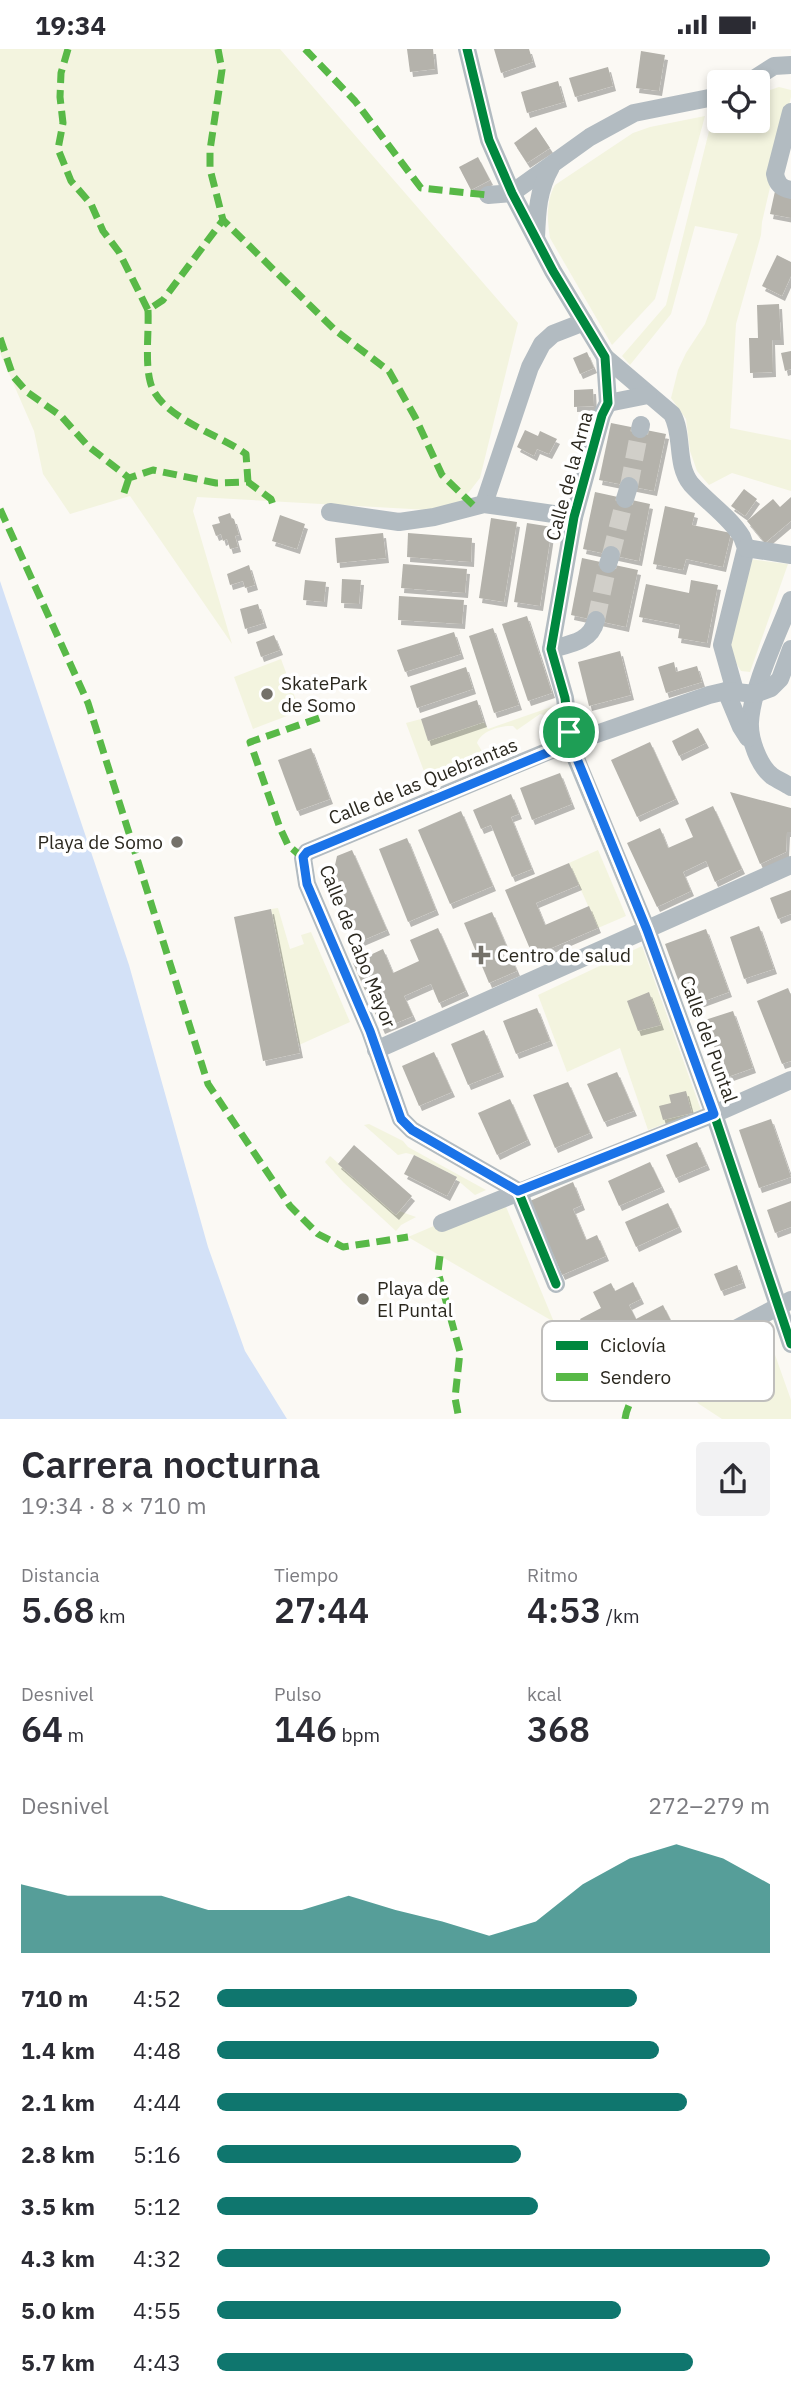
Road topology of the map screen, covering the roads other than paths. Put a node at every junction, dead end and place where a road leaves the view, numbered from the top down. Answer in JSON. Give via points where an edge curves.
{"nodes":[{"id":1,"x":467,"y":49,"type":"edge"},
{"id":2,"x":791,"y":65,"type":"edge"},
{"id":3,"x":768,"y":70,"type":"edge"},
{"id":4,"x":707,"y":98,"type":"edge"},
{"id":5,"x":791,"y":112,"type":"edge"},
{"id":6,"x":554,"y":162,"type":"junction"},
{"id":7,"x":791,"y":190,"type":"edge"},
{"id":8,"x":512,"y":193,"type":"junction"},
{"id":9,"x":488,"y":195,"type":"dead end"},
{"id":10,"x":536,"y":238,"type":"junction"},
{"id":11,"x":584,"y":322,"type":"junction"},
{"id":12,"x":605,"y":357,"type":"junction"},
{"id":13,"x":648,"y":395,"type":"junction"},
{"id":14,"x":608,"y":403,"type":"junction"},
{"id":15,"x":484,"y":504,"type":"junction"},
{"id":16,"x":330,"y":512,"type":"dead end"},
{"id":17,"x":574,"y":517,"type":"junction"},
{"id":18,"x":746,"y":548,"type":"junction"},
{"id":19,"x":790,"y":555,"type":"edge"},
{"id":20,"x":791,"y":600,"type":"edge"},
{"id":21,"x":596,"y":620,"type":"tunnel mouth"},
{"id":22,"x":551,"y":649,"type":"junction"},
{"id":23,"x":791,"y":649,"type":"edge"},
{"id":24,"x":731,"y":691,"type":"junction"},
{"id":25,"x":755,"y":694,"type":"junction"},
{"id":26,"x":571,"y":743,"type":"junction"},
{"id":27,"x":756,"y":751,"type":"junction"},
{"id":28,"x":791,"y":787,"type":"edge"},
{"id":29,"x":303,"y":857,"type":"joint"},
{"id":30,"x":791,"y":865,"type":"edge"},
{"id":31,"x":647,"y":930,"type":"junction"},
{"id":32,"x":376,"y":1050,"type":"junction"},
{"id":33,"x":791,"y":1080,"type":"edge"},
{"id":34,"x":714,"y":1114,"type":"junction"},
{"id":35,"x":518,"y":1191,"type":"junction"},
{"id":36,"x":442,"y":1223,"type":"dead end"},
{"id":37,"x":556,"y":1284,"type":"dead end"},
{"id":38,"x":785,"y":1304,"type":"edge"},
{"id":39,"x":751,"y":1321,"type":"edge"},
{"id":40,"x":791,"y":1344,"type":"edge"}],
"edges":[{"from":1,"to":8,"type":"street","name":"Calle de la Arna","via":[[489,139]]},
{"from":2,"to":3,"type":"street"},
{"from":4,"to":6,"type":"street","via":[[634,113]]},
{"from":5,"to":7,"type":"street","via":[[775,174],[783,188]]},
{"from":6,"to":8,"type":"street"},
{"from":6,"to":10,"type":"street","via":[[541,184]]},
{"from":8,"to":9,"type":"street"},
{"from":8,"to":10,"type":"street","name":"Calle de la Arna"},
{"from":10,"to":11,"type":"street","name":"Calle de la Arna"},
{"from":11,"to":12,"type":"street","name":"Calle de la Arna"},
{"from":11,"to":15,"type":"street","via":[[553,334],[542,344]]},
{"from":12,"to":13,"type":"street"},
{"from":12,"to":14,"type":"street","name":"Calle de la Arna"},
{"from":13,"to":14,"type":"street","name":"Calle de la Arna"},
{"from":13,"to":18,"type":"street","via":[[678,424],[682,467],[691,483],[738,530]]},
{"from":14,"to":17,"type":"street","name":"Calle de la Arna"},
{"from":15,"to":16,"type":"street","via":[[399,521]]},
{"from":15,"to":17,"type":"street"},
{"from":17,"to":22,"type":"street","name":"Calle de la Arna"},
{"from":18,"to":19,"type":"street"},
{"from":18,"to":24,"type":"street","via":[[722,645]]},
{"from":20,"to":25,"type":"street"},
{"from":21,"to":22,"type":"street","via":[[588,636]]},
{"from":22,"to":26,"type":"street","name":"Calle de la Arna"},
{"from":23,"to":25,"type":"street","via":[[780,679]]},
{"from":24,"to":25,"type":"street","name":"Calle de las Quebrantas"},
{"from":24,"to":26,"type":"street","name":"Calle de las Quebrantas"},
{"from":24,"to":27,"type":"street","via":[[741,727]]},
{"from":25,"to":27,"type":"street","via":[[750,725]]},
{"from":26,"to":29,"type":"street","name":"Calle de las Quebrantas"},
{"from":26,"to":31,"type":"street","name":"Calle del Puntal"},
{"from":27,"to":28,"type":"street","via":[[770,775]]},
{"from":29,"to":32,"type":"street","name":"Calle de Cabo Mayor","via":[[307,884]]},
{"from":30,"to":31,"type":"street"},
{"from":31,"to":32,"type":"street"},
{"from":31,"to":34,"type":"street","name":"Calle del Puntal"},
{"from":32,"to":35,"type":"street","name":"Calle de Cabo Mayor","via":[[401,1119],[412,1130]]},
{"from":33,"to":34,"type":"street"},
{"from":34,"to":35,"type":"street"},
{"from":34,"to":38,"type":"street","name":"Calle del Puntal"},
{"from":35,"to":36,"type":"street"},
{"from":35,"to":37,"type":"street"},
{"from":38,"to":39,"type":"street"},
{"from":38,"to":40,"type":"street","name":"Calle del Puntal"}]}
